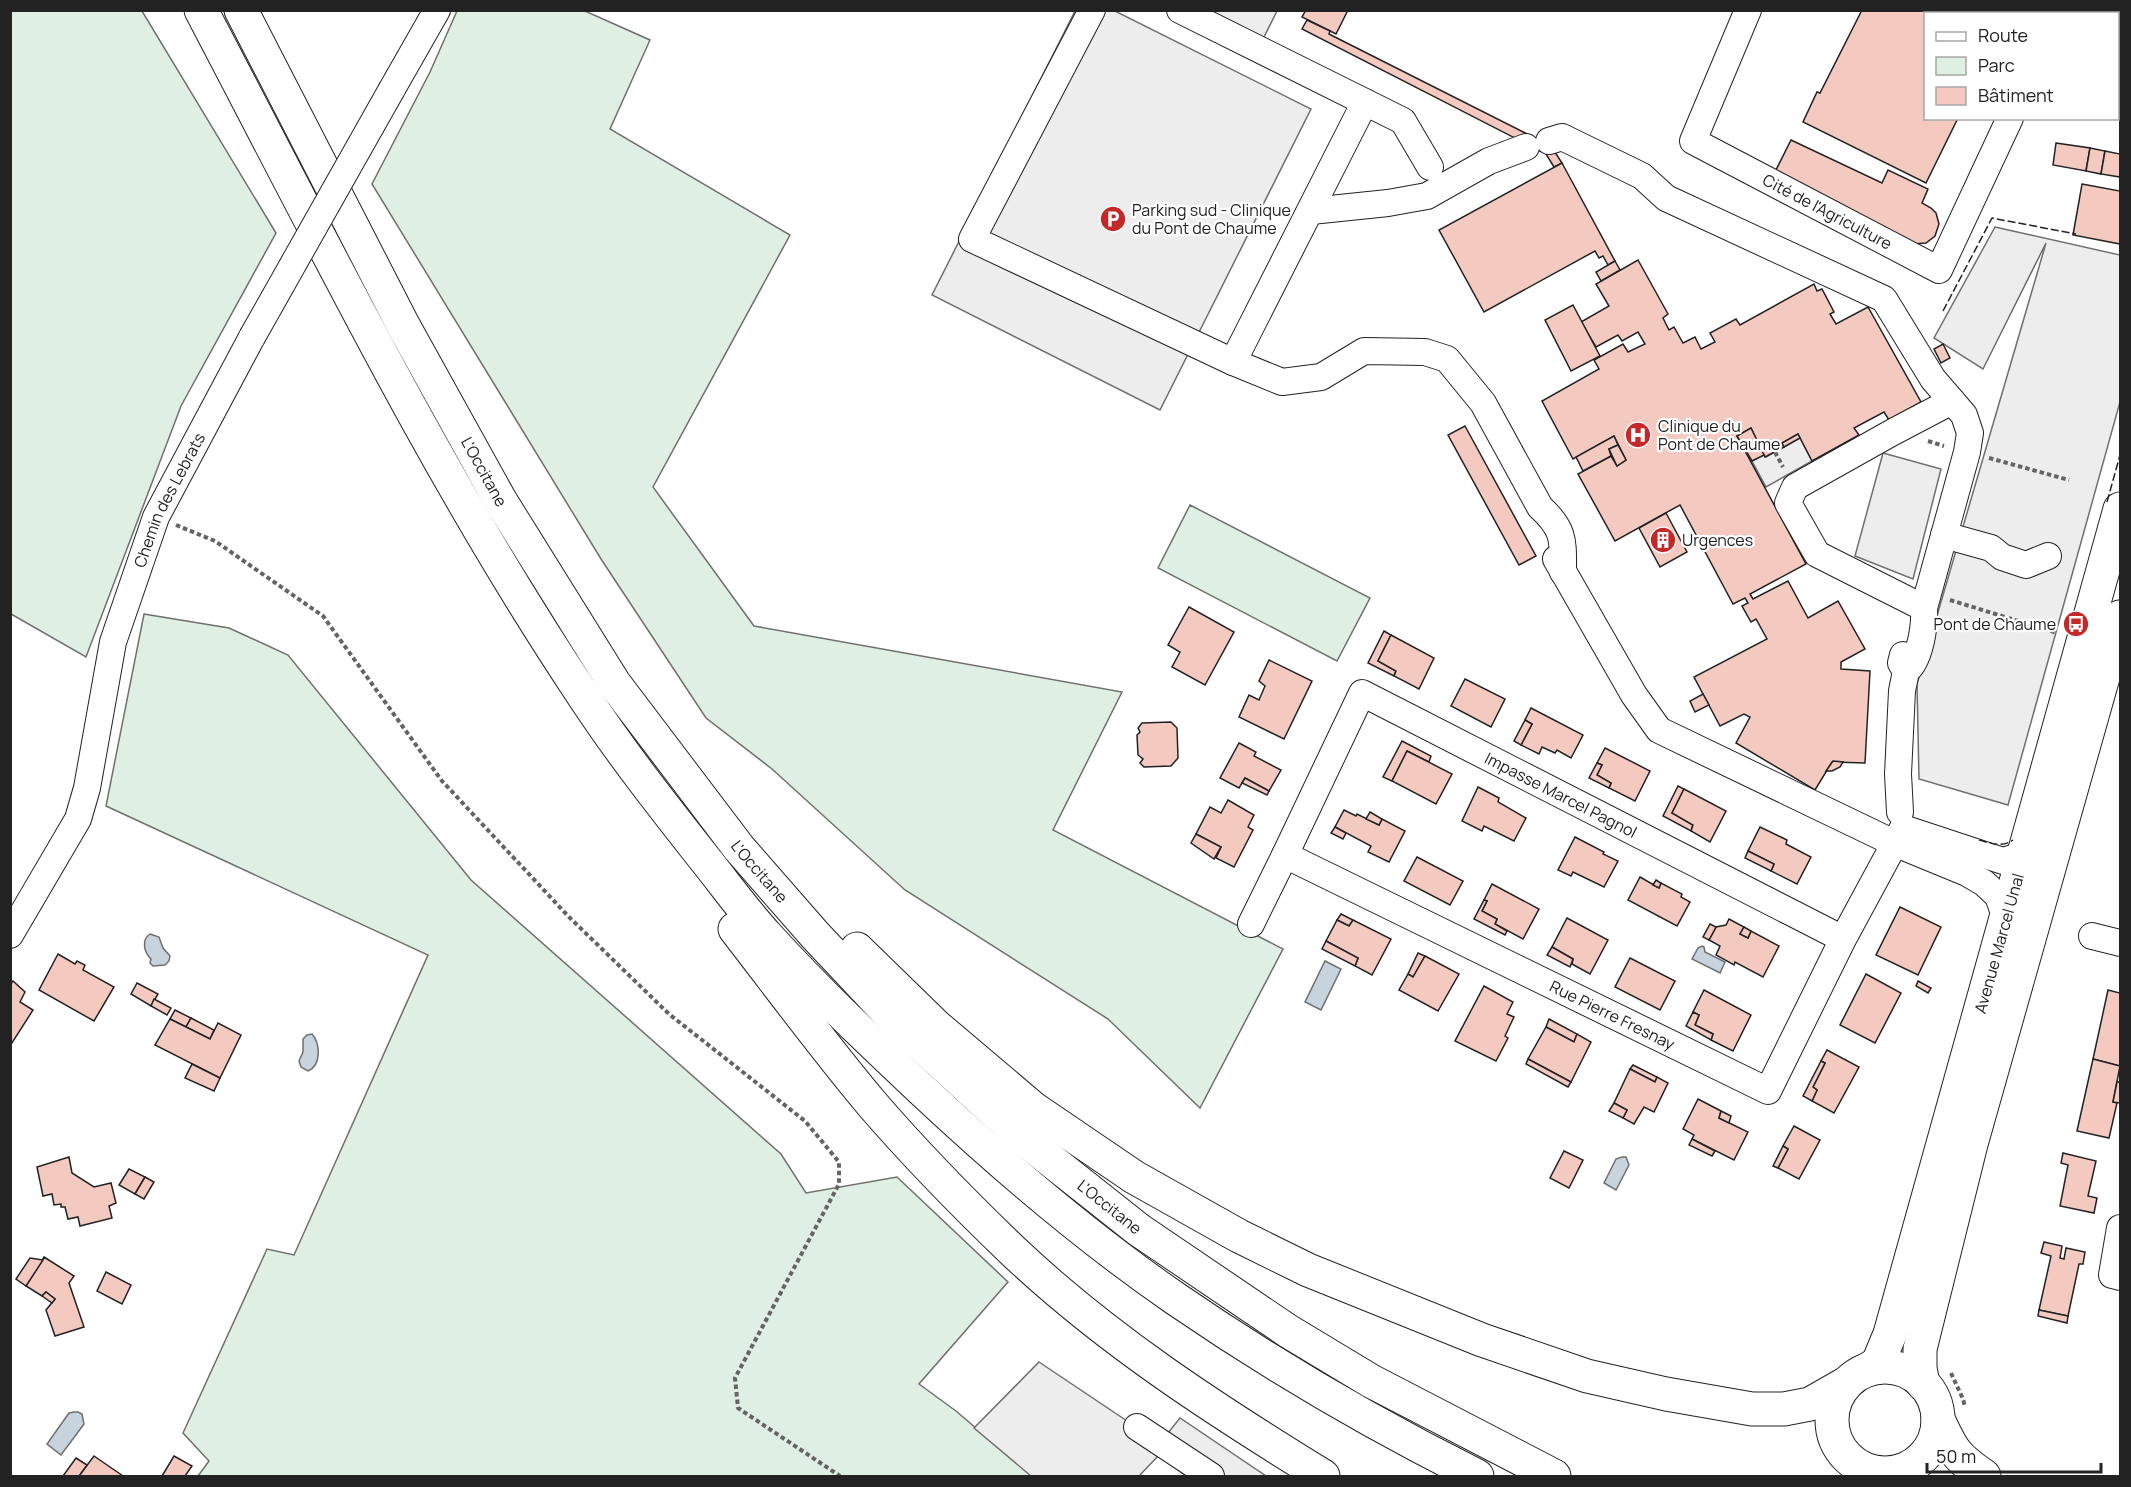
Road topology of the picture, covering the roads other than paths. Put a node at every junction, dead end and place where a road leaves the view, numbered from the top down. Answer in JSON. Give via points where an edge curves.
{"nodes":[{"id":1,"x":201,"y":10,"type":"edge"},
{"id":2,"x":241,"y":10,"type":"edge"},
{"id":3,"x":437,"y":10,"type":"edge"},
{"id":4,"x":1092,"y":10,"type":"edge"},
{"id":5,"x":1180,"y":10,"type":"edge"},
{"id":6,"x":1748,"y":10,"type":"edge"},
{"id":7,"x":1365,"y":102,"type":"junction"},
{"id":8,"x":2009,"y":120,"type":"edge"},
{"id":9,"x":1430,"y":168,"type":"dead end"},
{"id":10,"x":1311,"y":211,"type":"junction"},
{"id":11,"x":1233,"y":362,"type":"junction"},
{"id":12,"x":1952,"y":401,"type":"junction"},
{"id":13,"x":2121,"y":509,"type":"edge"},
{"id":14,"x":1944,"y":535,"type":"junction"},
{"id":15,"x":2048,"y":556,"type":"dead end"},
{"id":16,"x":1924,"y":608,"type":"junction"},
{"id":17,"x":2121,"y":617,"type":"edge"},
{"id":18,"x":651,"y":792,"type":"junction"},
{"id":19,"x":1889,"y":825,"type":"junction"},
{"id":20,"x":739,"y":848,"type":"junction"},
{"id":21,"x":1285,"y":855,"type":"junction"},
{"id":22,"x":2015,"y":863,"type":"junction"},
{"id":23,"x":2006,"y":919,"type":"junction"},
{"id":24,"x":1251,"y":924,"type":"dead end"},
{"id":25,"x":10,"y":935,"type":"edge"},
{"id":26,"x":2092,"y":936,"type":"dead end"},
{"id":27,"x":1843,"y":939,"type":"junction"},
{"id":28,"x":2121,"y":943,"type":"edge"},
{"id":29,"x":1971,"y":1144,"type":"junction"},
{"id":30,"x":2121,"y":1228,"type":"edge"},
{"id":31,"x":2121,"y":1277,"type":"edge"},
{"id":32,"x":1856,"y":1377,"type":"junction"},
{"id":33,"x":1923,"y":1384,"type":"junction"},
{"id":34,"x":1938,"y":1419,"type":"junction"},
{"id":35,"x":1137,"y":1428,"type":"dead end"},
{"id":36,"x":1840,"y":1462,"type":"edge"},
{"id":37,"x":1895,"y":1474,"type":"edge"},
{"id":38,"x":1211,"y":1476,"type":"edge"},
{"id":39,"x":1323,"y":1476,"type":"edge"},
{"id":40,"x":1477,"y":1476,"type":"edge"},
{"id":41,"x":1554,"y":1476,"type":"edge"},
{"id":42,"x":1984,"y":1476,"type":"edge"}],
"edges":[{"from":1,"to":18,"type":"main road","name":"L'Occitane","via":[[444,469],[585,700]]},
{"from":2,"to":20,"type":"main road","name":"L'Occitane","via":[[404,325],[500,500],[614,683]]},
{"from":3,"to":25,"type":"street","name":"Chemin des Lebrats","bridge":true,"via":[[252,337],[156,517],[113,642],[78,819]]},
{"from":4,"to":11,"type":"street","via":[[972,239]]},
{"from":5,"to":7,"type":"street"},
{"from":6,"to":8,"type":"street","name":"Cité de l'Agriculture","via":[[1693,141],[1939,270]]},
{"from":7,"to":9,"type":"street","via":[[1403,121]]},
{"from":7,"to":10,"type":"street"},
{"from":10,"to":11,"type":"street"},
{"from":10,"to":12,"type":"street","via":[[1427,196],[1489,161],[1562,137],[1642,176],[1666,198],[1884,299],[1933,379]]},
{"from":11,"to":19,"type":"street","via":[[1282,382],[1321,377],[1364,351],[1425,352],[1447,359],[1483,403],[1540,507],[1538,524],[1563,572],[1634,696],[1659,730],[1837,817]]},
{"from":12,"to":14,"type":"street","via":[[1964,415],[1970,433]]},
{"from":12,"to":16,"type":"street","via":[[1795,486],[1788,503],[1817,554]]},
{"from":13,"to":22,"type":"main road","name":"Avenue Marcel Unal"},
{"from":14,"to":15,"type":"street","via":[[1991,548],[2002,557],[2026,565]]},
{"from":14,"to":16,"type":"street"},
{"from":16,"to":19,"type":"street","via":[[1924,625],[1902,691],[1898,774]]},
{"from":17,"to":29,"type":"main road","name":"Avenue Marcel Unal"},
{"from":18,"to":39,"type":"main road","via":[[714,902],[872,1103],[942,1180],[1014,1252],[1086,1315],[1164,1374]]},
{"from":18,"to":40,"type":"main road","name":"L'Occitane","via":[[764,933],[866,1038],[978,1142],[1074,1222],[1174,1298],[1280,1366],[1400,1438]]},
{"from":19,"to":22,"type":"street"},
{"from":19,"to":23,"type":"street","via":[[1984,883],[1998,896]]},
{"from":19,"to":27,"type":"street","name":"Rue Pierre Fresnay"},
{"from":20,"to":32,"type":"main road","via":[[843,935],[936,1026],[1034,1109],[1134,1177],[1308,1270],[1482,1341],[1587,1376],[1666,1394],[1752,1409],[1784,1409],[1810,1404]]},
{"from":20,"to":41,"type":"main road","name":"L'Occitane","via":[[896,1021],[1024,1139],[1139,1230],[1288,1332],[1371,1381]]},
{"from":21,"to":24,"type":"street"},
{"from":21,"to":27,"type":"street","name":"Rue Pierre Fresnay","via":[[1768,1091]]},
{"from":21,"to":27,"type":"street","name":"Impasse Marcel Pagnol","via":[[1362,693]]},
{"from":22,"to":23,"type":"main road","name":"Avenue Marcel Unal"},
{"from":22,"to":29,"type":"street","via":[[2028,884],[2032,901]]},
{"from":23,"to":32,"type":"main road","name":"Avenue Marcel Unal","via":[[1890,1334],[1878,1363]]},
{"from":26,"to":28,"type":"street"},
{"from":29,"to":33,"type":"main road","name":"Avenue Marcel Unal","via":[[1920,1349]]},
{"from":30,"to":31,"type":"street","via":[[2112,1275]]},
{"from":32,"to":33,"type":"main road","via":[[1882,1367],[1898,1368]]},
{"from":32,"to":36,"type":"main road","via":[[1836,1398],[1832,1414]]},
{"from":33,"to":34,"type":"main road","via":[[1936,1406]]},
{"from":34,"to":37,"type":"main road","via":[[1927,1452],[1914,1465]]},
{"from":34,"to":42,"type":"main road","via":[[1951,1448]]},
{"from":35,"to":38,"type":"street"},
{"from":36,"to":37,"type":"main road","via":[[1850,1461],[1864,1470]]}]}
